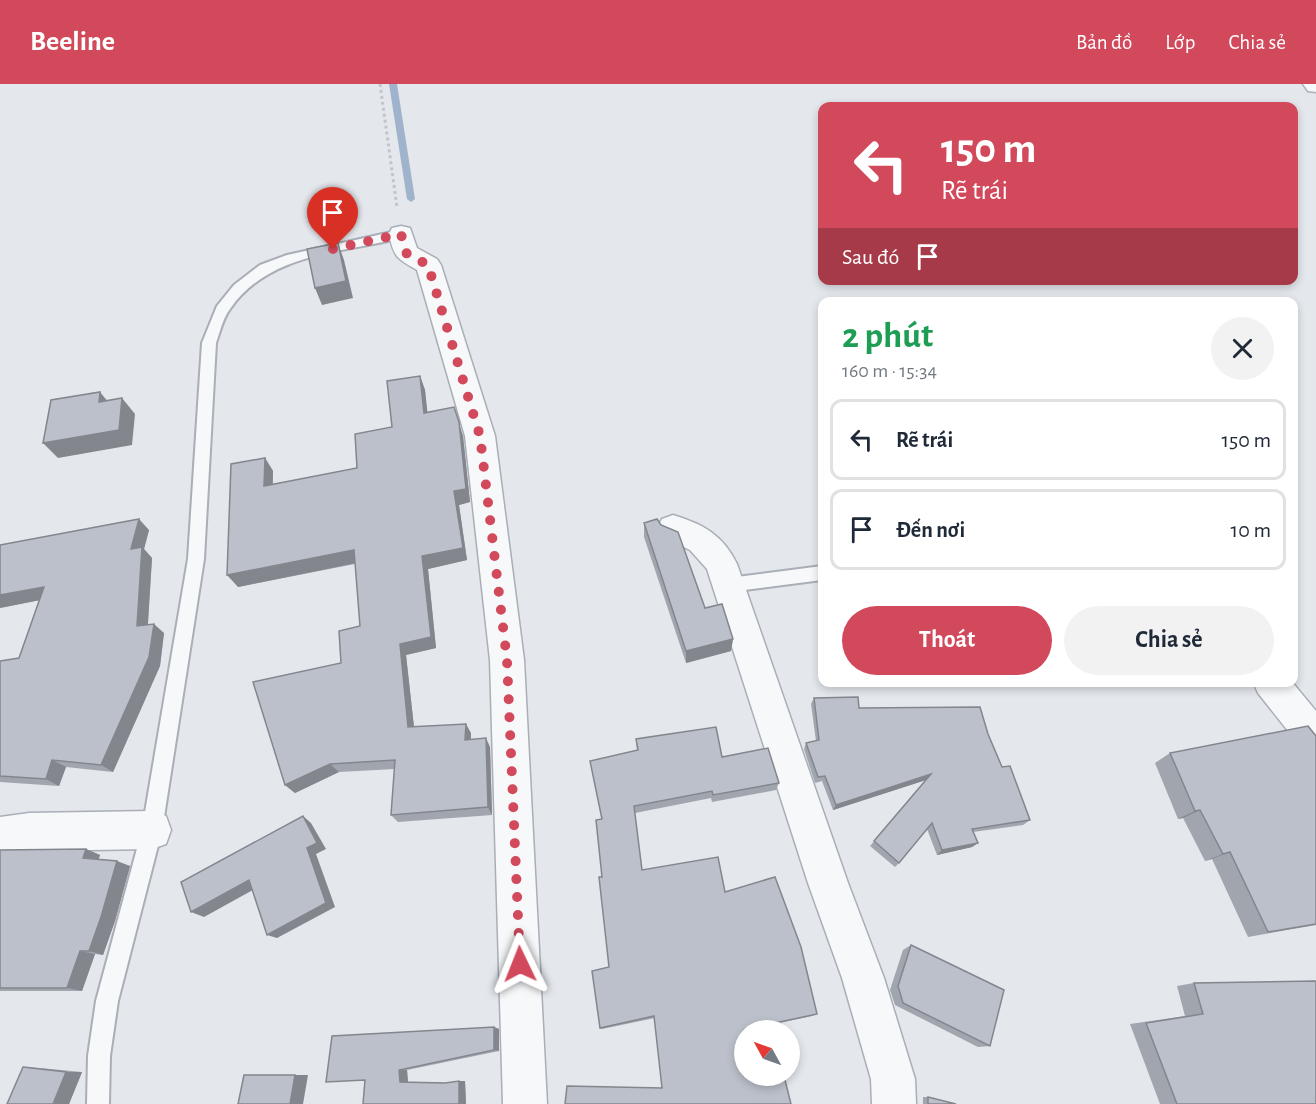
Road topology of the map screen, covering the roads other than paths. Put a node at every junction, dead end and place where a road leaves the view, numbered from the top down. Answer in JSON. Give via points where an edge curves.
{"nodes":[{"id":1,"x":401,"y":234,"type":"joint"},
{"id":2,"x":673,"y":528,"type":"edge"},
{"id":3,"x":818,"y":574,"type":"edge"},
{"id":4,"x":729,"y":585,"type":"junction"},
{"id":5,"x":1274,"y":687,"type":"edge"},
{"id":6,"x":1316,"y":738,"type":"edge"},
{"id":7,"x":153,"y":830,"type":"junction"},
{"id":8,"x":0,"y":836,"type":"edge"},
{"id":9,"x":98,"y":1104,"type":"edge"},
{"id":10,"x":525,"y":1104,"type":"edge"},
{"id":11,"x":894,"y":1104,"type":"edge"}],
"edges":[{"from":1,"to":7,"type":"lane","via":[[287,259],[265,268],[239,288],[222,309],[209,344],[196,559]]},
{"from":1,"to":10,"type":"street","via":[[406,253],[428,265],[480,436],[507,660]]},
{"from":2,"to":4,"type":"street","via":[[693,533],[708,545]]},
{"from":3,"to":4,"type":"lane"},
{"from":4,"to":11,"type":"street","via":[[863,978],[892,1079]]},
{"from":5,"to":6,"type":"street"},
{"from":7,"to":8,"type":"street"},
{"from":7,"to":9,"type":"lane","via":[[107,1001],[99,1056]]}]}
